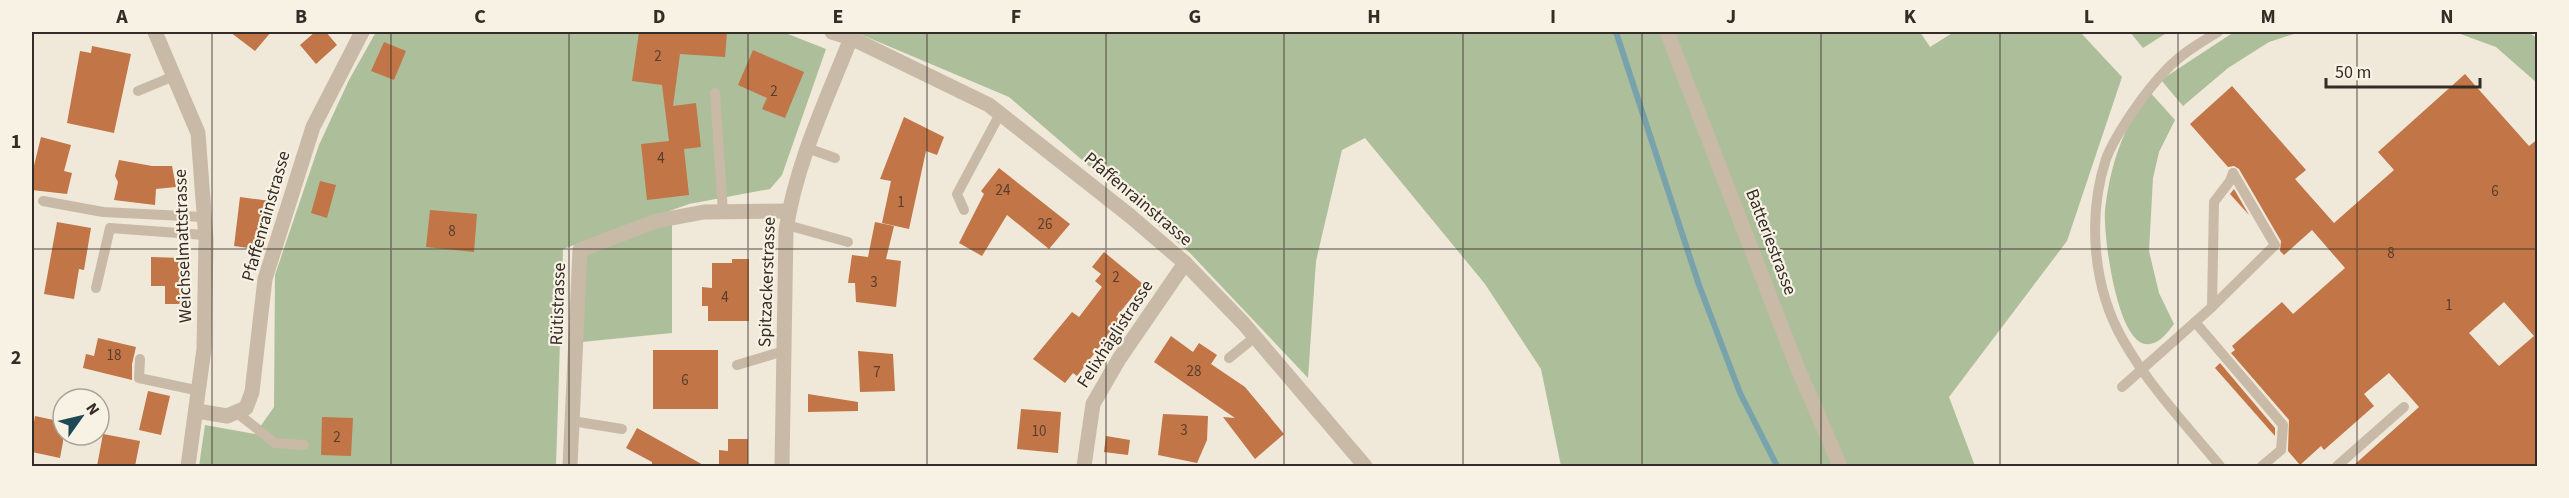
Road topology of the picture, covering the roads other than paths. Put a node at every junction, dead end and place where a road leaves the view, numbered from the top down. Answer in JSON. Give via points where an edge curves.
{"nodes":[{"id":1,"x":155,"y":32,"type":"edge"},
{"id":2,"x":362,"y":32,"type":"edge"},
{"id":3,"x":832,"y":32,"type":"edge"},
{"id":4,"x":1667,"y":32,"type":"edge"},
{"id":5,"x":2218,"y":32,"type":"edge"},
{"id":6,"x":851,"y":38,"type":"junction"},
{"id":7,"x":174,"y":76,"type":"junction"},
{"id":8,"x":138,"y":91,"type":"dead end"},
{"id":9,"x":715,"y":93,"type":"dead end"},
{"id":10,"x":1000,"y":112,"type":"junction"},
{"id":11,"x":807,"y":148,"type":"junction"},
{"id":12,"x":835,"y":158,"type":"dead end"},
{"id":13,"x":44,"y":201,"type":"dead end"},
{"id":14,"x":964,"y":210,"type":"dead end"},
{"id":15,"x":723,"y":212,"type":"junction"},
{"id":16,"x":204,"y":217,"type":"junction"},
{"id":17,"x":788,"y":218,"type":"junction"},
{"id":18,"x":206,"y":235,"type":"junction"},
{"id":19,"x":848,"y":242,"type":"dead end"},
{"id":20,"x":1185,"y":263,"type":"junction"},
{"id":21,"x":96,"y":288,"type":"dead end"},
{"id":22,"x":2212,"y":307,"type":"junction"},
{"id":23,"x":2195,"y":322,"type":"junction"},
{"id":24,"x":1255,"y":336,"type":"junction"},
{"id":25,"x":784,"y":351,"type":"junction"},
{"id":26,"x":1229,"y":358,"type":"dead end"},
{"id":27,"x":140,"y":359,"type":"dead end"},
{"id":28,"x":736,"y":365,"type":"dead end"},
{"id":29,"x":2143,"y":370,"type":"junction"},
{"id":30,"x":2122,"y":387,"type":"dead end"},
{"id":31,"x":200,"y":391,"type":"junction"},
{"id":32,"x":2404,"y":407,"type":"dead end"},
{"id":33,"x":197,"y":411,"type":"junction"},
{"id":34,"x":236,"y":412,"type":"junction"},
{"id":35,"x":572,"y":421,"type":"junction"},
{"id":36,"x":622,"y":429,"type":"dead end"},
{"id":37,"x":304,"y":445,"type":"dead end"},
{"id":38,"x":188,"y":466,"type":"edge"},
{"id":39,"x":570,"y":466,"type":"edge"},
{"id":40,"x":782,"y":466,"type":"edge"},
{"id":41,"x":1084,"y":466,"type":"edge"},
{"id":42,"x":1365,"y":466,"type":"edge"},
{"id":43,"x":1840,"y":466,"type":"edge"},
{"id":44,"x":2220,"y":466,"type":"edge"},
{"id":45,"x":2262,"y":466,"type":"edge"},
{"id":46,"x":2337,"y":466,"type":"edge"}],
"edges":[{"from":1,"to":7,"type":"street","name":"Weichselmattstrasse"},
{"from":2,"to":34,"type":"street","name":"Pfaffenrainstrasse","via":[[313,127],[265,279],[252,392],[246,408]]},
{"from":3,"to":6,"type":"street","name":"Pfaffenrainstrasse"},
{"from":4,"to":43,"type":"street","name":"Batteriestrasse","via":[[1796,364]]},
{"from":5,"to":29,"type":"lane","via":[[2167,69],[2124,125],[2106,159],[2095,236],[2098,270],[2122,339]]},
{"from":6,"to":10,"type":"street","name":"Pfaffenrainstrasse"},
{"from":6,"to":11,"type":"street","name":"Spitzackerstrasse"},
{"from":7,"to":8,"type":"lane"},
{"from":7,"to":16,"type":"street","name":"Weichselmattstrasse","via":[[198,133]]},
{"from":9,"to":15,"type":"lane"},
{"from":10,"to":14,"type":"lane","via":[[957,194]]},
{"from":10,"to":20,"type":"street","name":"Pfaffenrainstrasse"},
{"from":11,"to":12,"type":"lane"},
{"from":11,"to":17,"type":"street","name":"Spitzackerstrasse"},
{"from":13,"to":16,"type":"lane","via":[[103,212]]},
{"from":15,"to":17,"type":"street","name":"Rütistrasse"},
{"from":15,"to":35,"type":"street","name":"Rütistrasse","via":[[656,221],[580,250]]},
{"from":16,"to":18,"type":"street","name":"Weichselmattstrasse"},
{"from":17,"to":19,"type":"lane"},
{"from":17,"to":25,"type":"street","name":"Spitzackerstrasse"},
{"from":18,"to":21,"type":"lane","via":[[110,228]]},
{"from":18,"to":31,"type":"street","name":"Weichselmattstrasse"},
{"from":20,"to":24,"type":"street","name":"Pfaffenrainstrasse"},
{"from":20,"to":41,"type":"street","name":"Felixhäglistrasse","via":[[1093,404]]},
{"from":22,"to":22,"type":"lane","via":[[2275,245],[2233,173],[2214,202]]},
{"from":22,"to":23,"type":"lane"},
{"from":23,"to":29,"type":"lane"},
{"from":23,"to":45,"type":"lane","via":[[2283,425],[2281,450]]},
{"from":24,"to":26,"type":"lane"},
{"from":24,"to":42,"type":"street","name":"Pfaffenrainstrasse"},
{"from":25,"to":28,"type":"lane"},
{"from":25,"to":40,"type":"street","name":"Spitzackerstrasse"},
{"from":27,"to":31,"type":"lane","via":[[140,378]]},
{"from":29,"to":30,"type":"lane"},
{"from":29,"to":44,"type":"lane"},
{"from":31,"to":33,"type":"street","name":"Weichselmattstrasse"},
{"from":32,"to":46,"type":"lane"},
{"from":33,"to":34,"type":"street","via":[[227,416]]},
{"from":33,"to":38,"type":"street","name":"Weichselmattstrasse"},
{"from":34,"to":37,"type":"lane","via":[[275,443]]},
{"from":35,"to":36,"type":"lane"},
{"from":35,"to":39,"type":"street","name":"Rütistrasse"}]}
